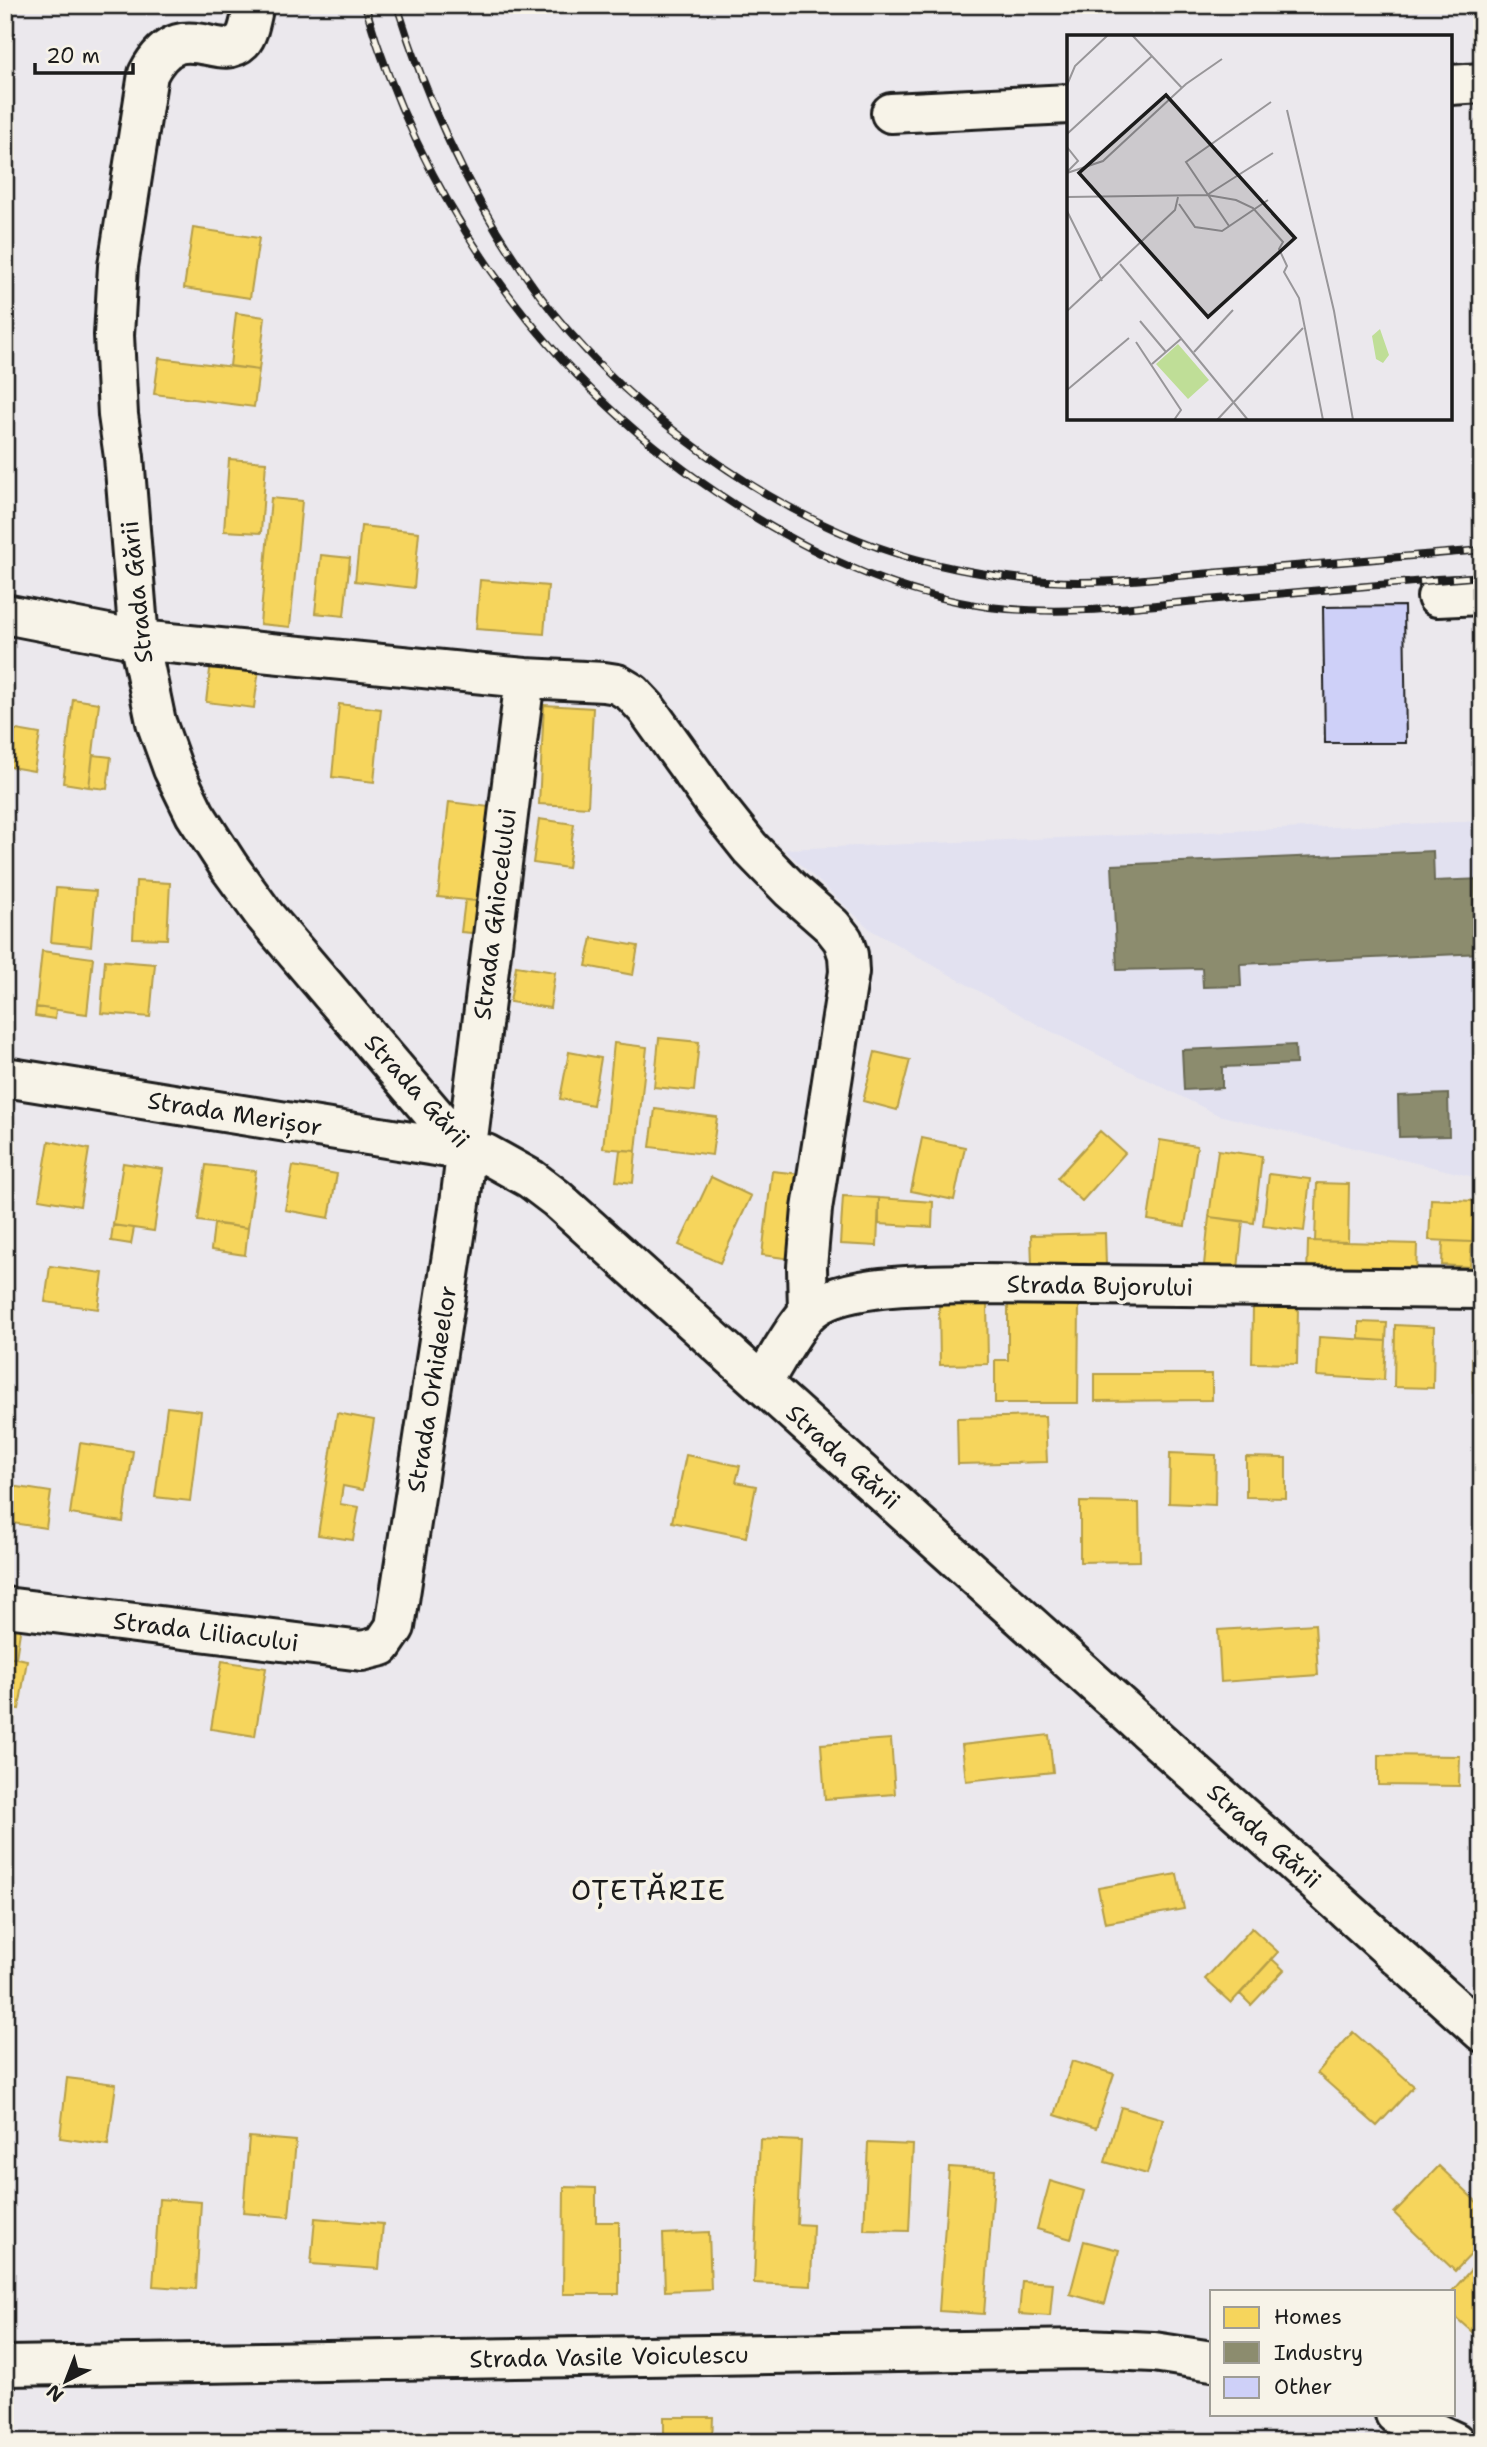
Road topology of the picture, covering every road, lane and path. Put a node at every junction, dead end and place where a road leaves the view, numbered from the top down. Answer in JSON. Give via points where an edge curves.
{"nodes":[{"id":1,"x":254,"y":5,"type":"edge"},
{"id":2,"x":1482,"y":83,"type":"edge"},
{"id":3,"x":1452,"y":85,"type":"edge"},
{"id":4,"x":1067,"y":104,"type":"edge"},
{"id":5,"x":891,"y":113,"type":"dead end"},
{"id":6,"x":1482,"y":594,"type":"edge"},
{"id":7,"x":1437,"y":597,"type":"dead end"},
{"id":8,"x":5,"y":614,"type":"edge"},
{"id":9,"x":139,"y":640,"type":"junction"},
{"id":10,"x":525,"y":678,"type":"junction"},
{"id":11,"x":5,"y":1077,"type":"edge"},
{"id":12,"x":465,"y":1151,"type":"junction"},
{"id":13,"x":1482,"y":1289,"type":"edge"},
{"id":14,"x":808,"y":1312,"type":"junction"},
{"id":15,"x":762,"y":1384,"type":"junction"},
{"id":16,"x":5,"y":1607,"type":"edge"},
{"id":17,"x":395,"y":1627,"type":"joint"},
{"id":18,"x":1482,"y":2032,"type":"edge"},
{"id":19,"x":1210,"y":2361,"type":"edge"},
{"id":20,"x":5,"y":2366,"type":"edge"},
{"id":21,"x":1400,"y":2416,"type":"edge"},
{"id":22,"x":1455,"y":2442,"type":"edge"}],
"edges":[{"from":1,"to":9,"type":"street","name":"Strada Gării","via":[[244,40],[235,46],[191,41],[170,46],[160,53],[148,74],[118,265],[114,335]]},
{"from":2,"to":3,"type":"street"},
{"from":4,"to":5,"type":"street"},
{"from":6,"to":7,"type":"street"},
{"from":8,"to":9,"type":"street"},
{"from":9,"to":10,"type":"street"},
{"from":9,"to":12,"type":"street","name":"Strada Gării","via":[[156,722],[173,769],[230,869]]},
{"from":10,"to":12,"type":"street","name":"Strada Ghiocelului"},
{"from":10,"to":14,"type":"street","via":[[604,682],[632,693],[750,848],[843,940],[849,972],[812,1209]]},
{"from":11,"to":12,"type":"street","name":"Strada Merișor"},
{"from":12,"to":15,"type":"street","name":"Strada Gării","via":[[486,1154],[540,1185]]},
{"from":12,"to":17,"type":"street","name":"Strada Orhideelor"},
{"from":13,"to":14,"type":"street","name":"Strada Bujorului","via":[[893,1286],[841,1295]]},
{"from":14,"to":15,"type":"street"},
{"from":15,"to":18,"type":"street","name":"Strada Gării"},
{"from":16,"to":17,"type":"street","name":"Strada Liliacului","via":[[362,1651],[382,1646]]},
{"from":19,"to":20,"type":"street","name":"Strada Vasile Voiculescu","via":[[1086,2349]]},
{"from":21,"to":22,"type":"street"}]}
